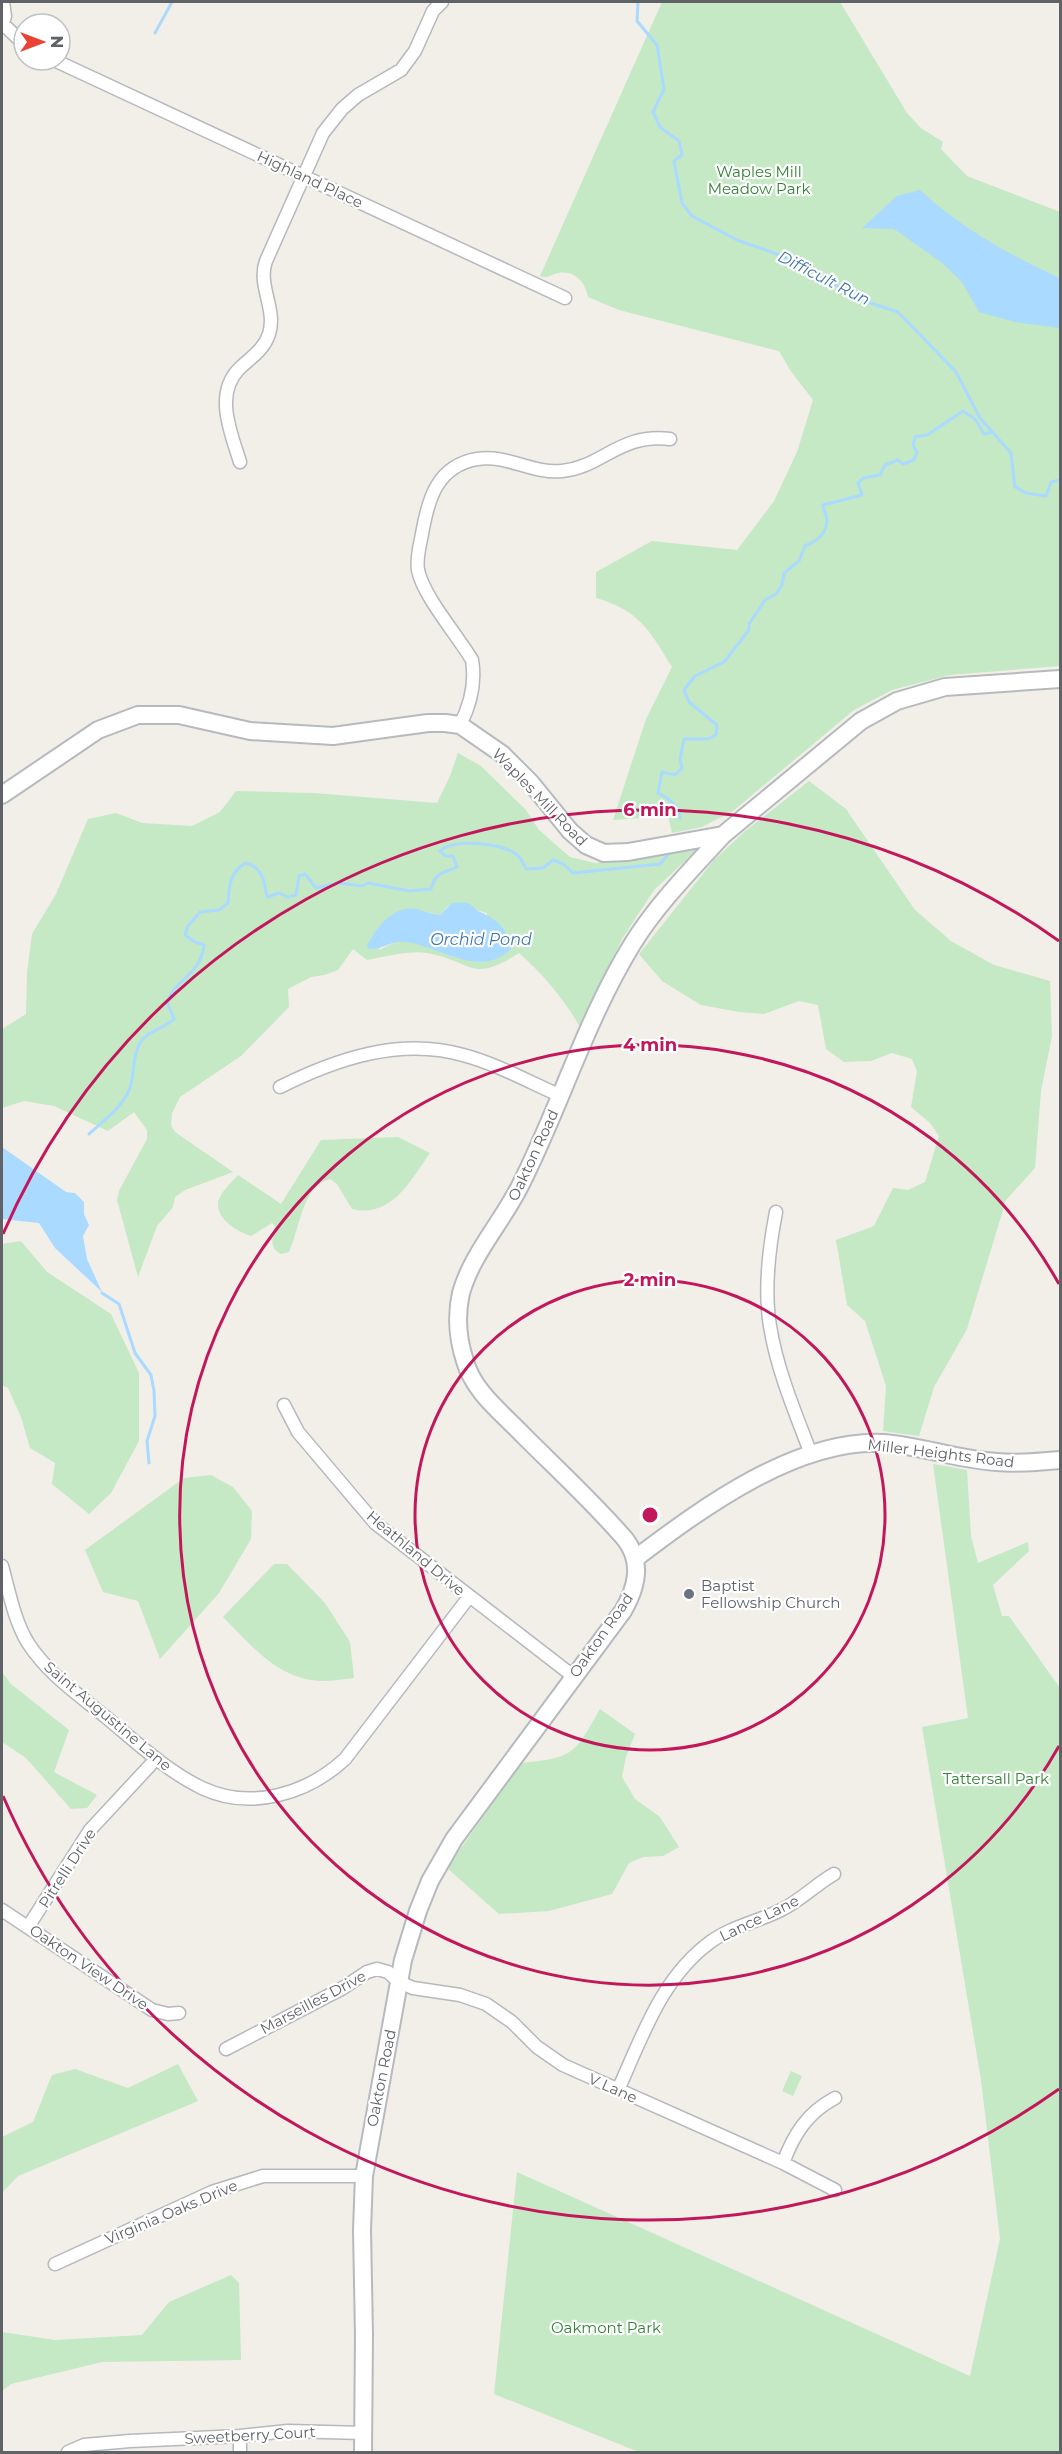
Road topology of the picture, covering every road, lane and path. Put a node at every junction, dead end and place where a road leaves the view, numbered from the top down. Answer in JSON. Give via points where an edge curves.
{"nodes":[{"id":1,"x":3,"y":2,"type":"edge"},
{"id":2,"x":442,"y":2,"type":"edge"},
{"id":3,"x":2,"y":25,"type":"edge"},
{"id":4,"x":72,"y":68,"type":"edge"},
{"id":5,"x":305,"y":177,"type":"junction"},
{"id":6,"x":565,"y":298,"type":"dead end"},
{"id":7,"x":670,"y":439,"type":"dead end"},
{"id":8,"x":240,"y":462,"type":"dead end"},
{"id":9,"x":1060,"y":679,"type":"edge"},
{"id":10,"x":460,"y":725,"type":"junction"},
{"id":11,"x":2,"y":795,"type":"edge"},
{"id":12,"x":723,"y":835,"type":"junction"},
{"id":13,"x":280,"y":1087,"type":"dead end"},
{"id":14,"x":561,"y":1096,"type":"junction"},
{"id":15,"x":776,"y":1212,"type":"dead end"},
{"id":16,"x":284,"y":1405,"type":"dead end"},
{"id":17,"x":811,"y":1454,"type":"junction"},
{"id":18,"x":1060,"y":1460,"type":"edge"},
{"id":19,"x":636,"y":1558,"type":"junction"},
{"id":20,"x":2,"y":1566,"type":"edge"},
{"id":21,"x":469,"y":1597,"type":"junction"},
{"id":22,"x":573,"y":1676,"type":"junction"},
{"id":23,"x":156,"y":1759,"type":"junction"},
{"id":24,"x":834,"y":1874,"type":"dead end"},
{"id":25,"x":2,"y":1910,"type":"edge"},
{"id":26,"x":28,"y":1927,"type":"junction"},
{"id":27,"x":399,"y":1982,"type":"junction"},
{"id":28,"x":179,"y":2013,"type":"dead end"},
{"id":29,"x":226,"y":2049,"type":"dead end"},
{"id":30,"x":618,"y":2090,"type":"junction"},
{"id":31,"x":835,"y":2098,"type":"dead end"},
{"id":32,"x":783,"y":2163,"type":"junction"},
{"id":33,"x":364,"y":2176,"type":"junction"},
{"id":34,"x":835,"y":2190,"type":"dead end"},
{"id":35,"x":55,"y":2264,"type":"dead end"},
{"id":36,"x":363,"y":2433,"type":"junction"},
{"id":37,"x":240,"y":2436,"type":"junction"},
{"id":38,"x":68,"y":2452,"type":"edge"},
{"id":39,"x":240,"y":2452,"type":"edge"},
{"id":40,"x":363,"y":2452,"type":"edge"}],
"edges":[{"from":1,"to":3,"type":"street"},
{"from":2,"to":5,"type":"street","via":[[433,11],[415,51],[401,70],[357,95],[342,109],[323,134]]},
{"from":4,"to":5,"type":"street","name":"Highland Place"},
{"from":5,"to":6,"type":"street","name":"Highland Place"},
{"from":5,"to":8,"type":"street","via":[[262,271],[272,318],[269,334],[262,347],[237,370],[227,391],[226,412]]},
{"from":7,"to":10,"type":"street","via":[[641,438],[564,471],[486,458],[461,463],[441,478],[425,515],[418,570],[427,592],[472,660],[472,691]]},
{"from":9,"to":12,"type":"street","name":"Waples Mill Road","via":[[945,687],[890,704],[861,721]]},
{"from":10,"to":11,"type":"street","via":[[428,723],[333,736],[283,735],[179,715],[138,715],[98,730]]},
{"from":10,"to":12,"type":"street","name":"Waples Mill Road","via":[[502,754],[570,831],[593,849],[604,853],[628,852]]},
{"from":12,"to":14,"type":"street","name":"Oakton Road","via":[[669,895],[635,941],[610,985]]},
{"from":13,"to":14,"type":"street","via":[[366,1053],[430,1049],[474,1059]]},
{"from":14,"to":19,"type":"street","name":"Oakton Road","via":[[519,1189],[465,1281],[459,1313],[461,1347],[468,1371],[483,1393],[615,1528]]},
{"from":15,"to":17,"type":"street","via":[[769,1274],[770,1325],[781,1372]]},
{"from":16,"to":21,"type":"street","name":"Heathland Drive","via":[[298,1432],[375,1522]]},
{"from":17,"to":18,"type":"street","name":"Miller Heights Road","via":[[830,1447],[867,1443],[997,1462]]},
{"from":17,"to":19,"type":"street","name":"Miller Heights Road","via":[[726,1495]]},
{"from":19,"to":22,"type":"street","name":"Oakton Road","via":[[631,1597]]},
{"from":20,"to":23,"type":"street","name":"Saint Augustine Lane","via":[[17,1617],[39,1657]]},
{"from":21,"to":22,"type":"street","name":"Heathland Drive"},
{"from":21,"to":23,"type":"street","name":"Saint Augustine Lane","via":[[345,1759],[311,1785],[274,1797],[224,1795],[203,1788]]},
{"from":22,"to":27,"type":"street","name":"Oakton Road","via":[[442,1858],[418,1911]]},
{"from":23,"to":26,"type":"street","name":"Pitrelli Drive","via":[[90,1830]]},
{"from":24,"to":30,"type":"street","name":"Lance Lane","via":[[781,1910],[709,1942],[688,1962],[659,1999]]},
{"from":25,"to":26,"type":"street","name":"Oakton View Drive"},
{"from":26,"to":28,"type":"street","name":"Oakton View Drive","via":[[152,2010]]},
{"from":27,"to":29,"type":"street","name":"Marseilles Drive","via":[[388,1972],[368,1972]]},
{"from":27,"to":30,"type":"street","name":"V Lane","via":[[486,2004],[562,2065]]},
{"from":27,"to":33,"type":"street","name":"Oakton Road"},
{"from":30,"to":32,"type":"street","name":"V Lane"},
{"from":31,"to":32,"type":"street","via":[[807,2118],[792,2138]]},
{"from":32,"to":34,"type":"street","name":"V Lane"},
{"from":33,"to":35,"type":"street","name":"Virginia Oaks Drive","via":[[273,2176],[236,2183]]},
{"from":33,"to":36,"type":"street","name":"Oakton Road"},
{"from":36,"to":37,"type":"street","name":"Sweetberry Court","via":[[288,2431]]},
{"from":36,"to":40,"type":"street","name":"Oakton Road"},
{"from":37,"to":38,"type":"street","name":"Sweetberry Court","via":[[84,2445]]},
{"from":37,"to":39,"type":"street"}]}
